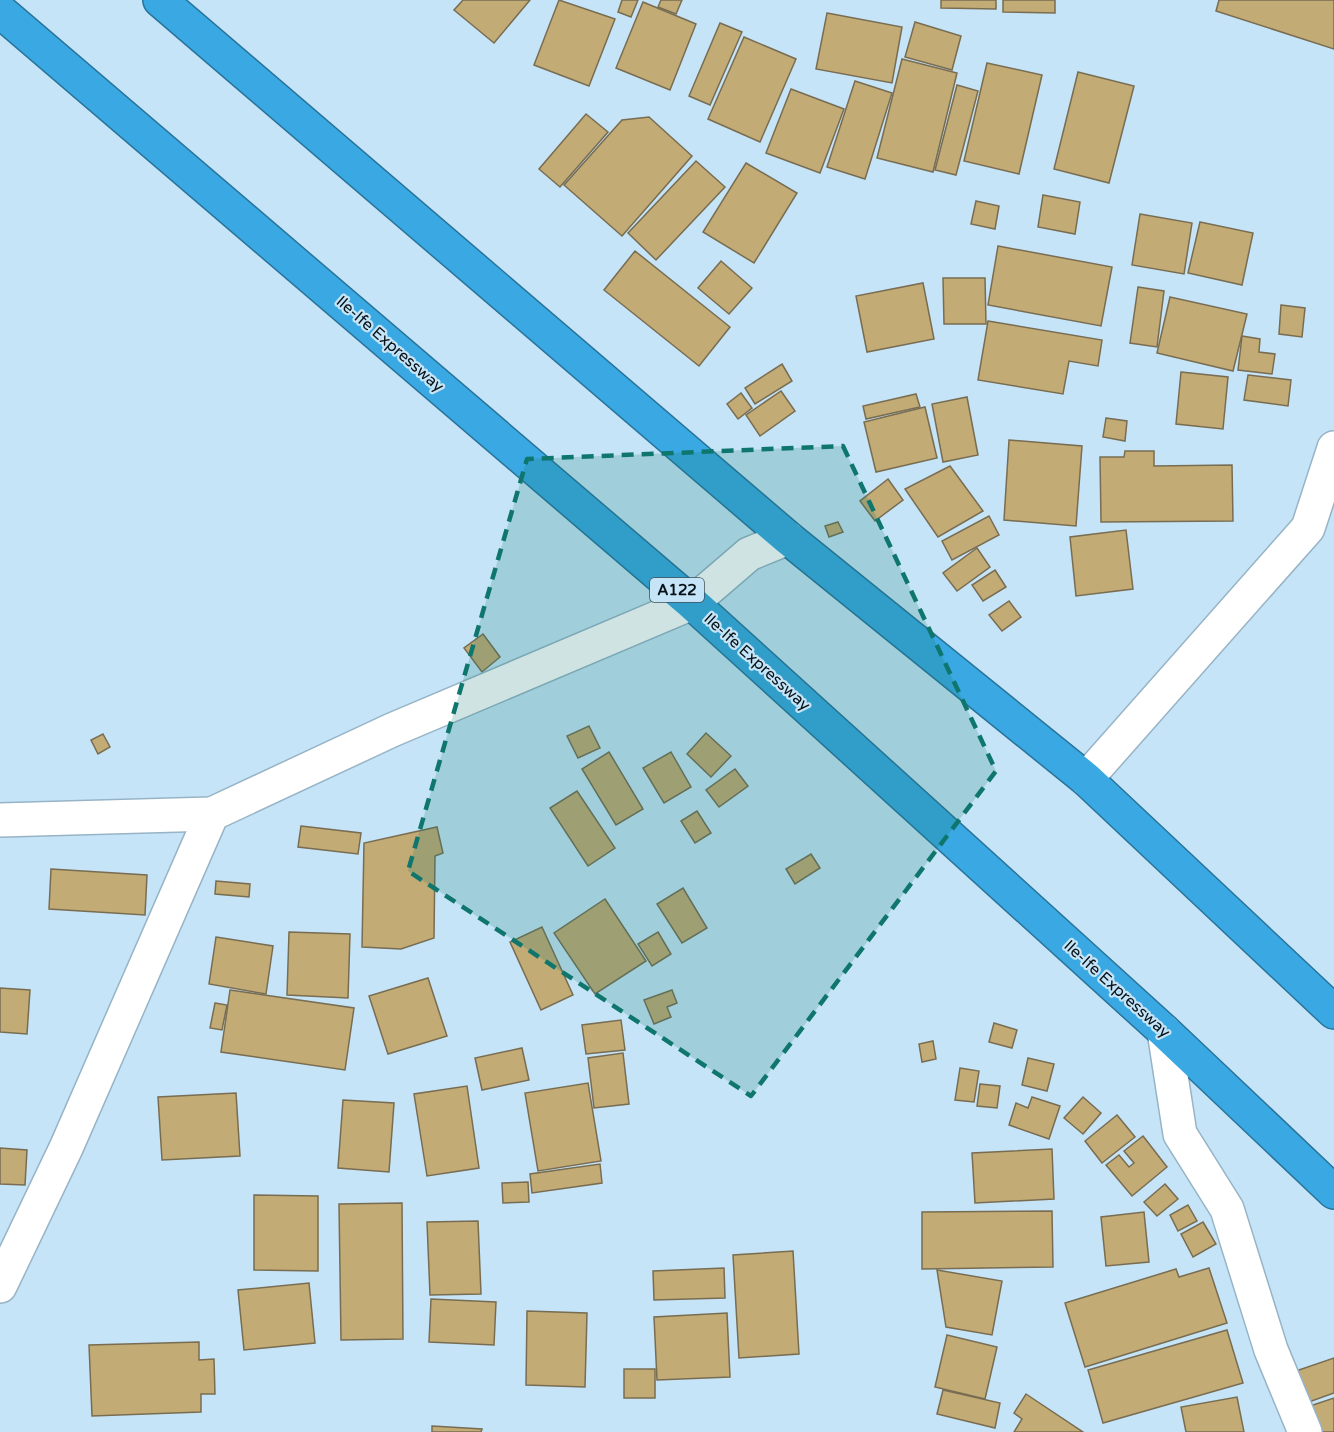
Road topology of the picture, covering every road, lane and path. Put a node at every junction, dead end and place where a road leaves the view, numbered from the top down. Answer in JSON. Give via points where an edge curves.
{"nodes":[{"id":1,"x":160,"y":0,"type":"edge"},
{"id":2,"x":0,"y":11,"type":"edge"},
{"id":3,"x":1334,"y":448,"type":"edge"},
{"id":4,"x":788,"y":538,"type":"junction"},
{"id":5,"x":692,"y":603,"type":"junction"},
{"id":6,"x":1086,"y":779,"type":"junction"},
{"id":7,"x":212,"y":814,"type":"junction"},
{"id":8,"x":0,"y":820,"type":"edge"},
{"id":9,"x":1334,"y":1012,"type":"edge"},
{"id":10,"x":1164,"y":1031,"type":"junction"},
{"id":11,"x":1334,"y":1192,"type":"edge"},
{"id":12,"x":0,"y":1286,"type":"edge"},
{"id":13,"x":1305,"y":1432,"type":"edge"}],
"edges":[{"from":1,"to":4,"type":"highway"},
{"from":2,"to":5,"type":"highway","name":"Ile-Ife Expressway","number":"A122"},
{"from":3,"to":6,"type":"street","via":[[1308,528]]},
{"from":4,"to":5,"type":"street","via":[[749,554]]},
{"from":4,"to":6,"type":"highway"},
{"from":5,"to":7,"type":"street","via":[[392,730]]},
{"from":5,"to":10,"type":"highway","name":"Ile-Ife Expressway","number":"A122"},
{"from":6,"to":9,"type":"highway"},
{"from":7,"to":8,"type":"street"},
{"from":7,"to":12,"type":"street","via":[[66,1148]]},
{"from":10,"to":11,"type":"highway","name":"Ile-Ife Expressway","number":"A122"},
{"from":10,"to":13,"type":"street","via":[[1180,1134],[1227,1209],[1267,1339]]}]}
